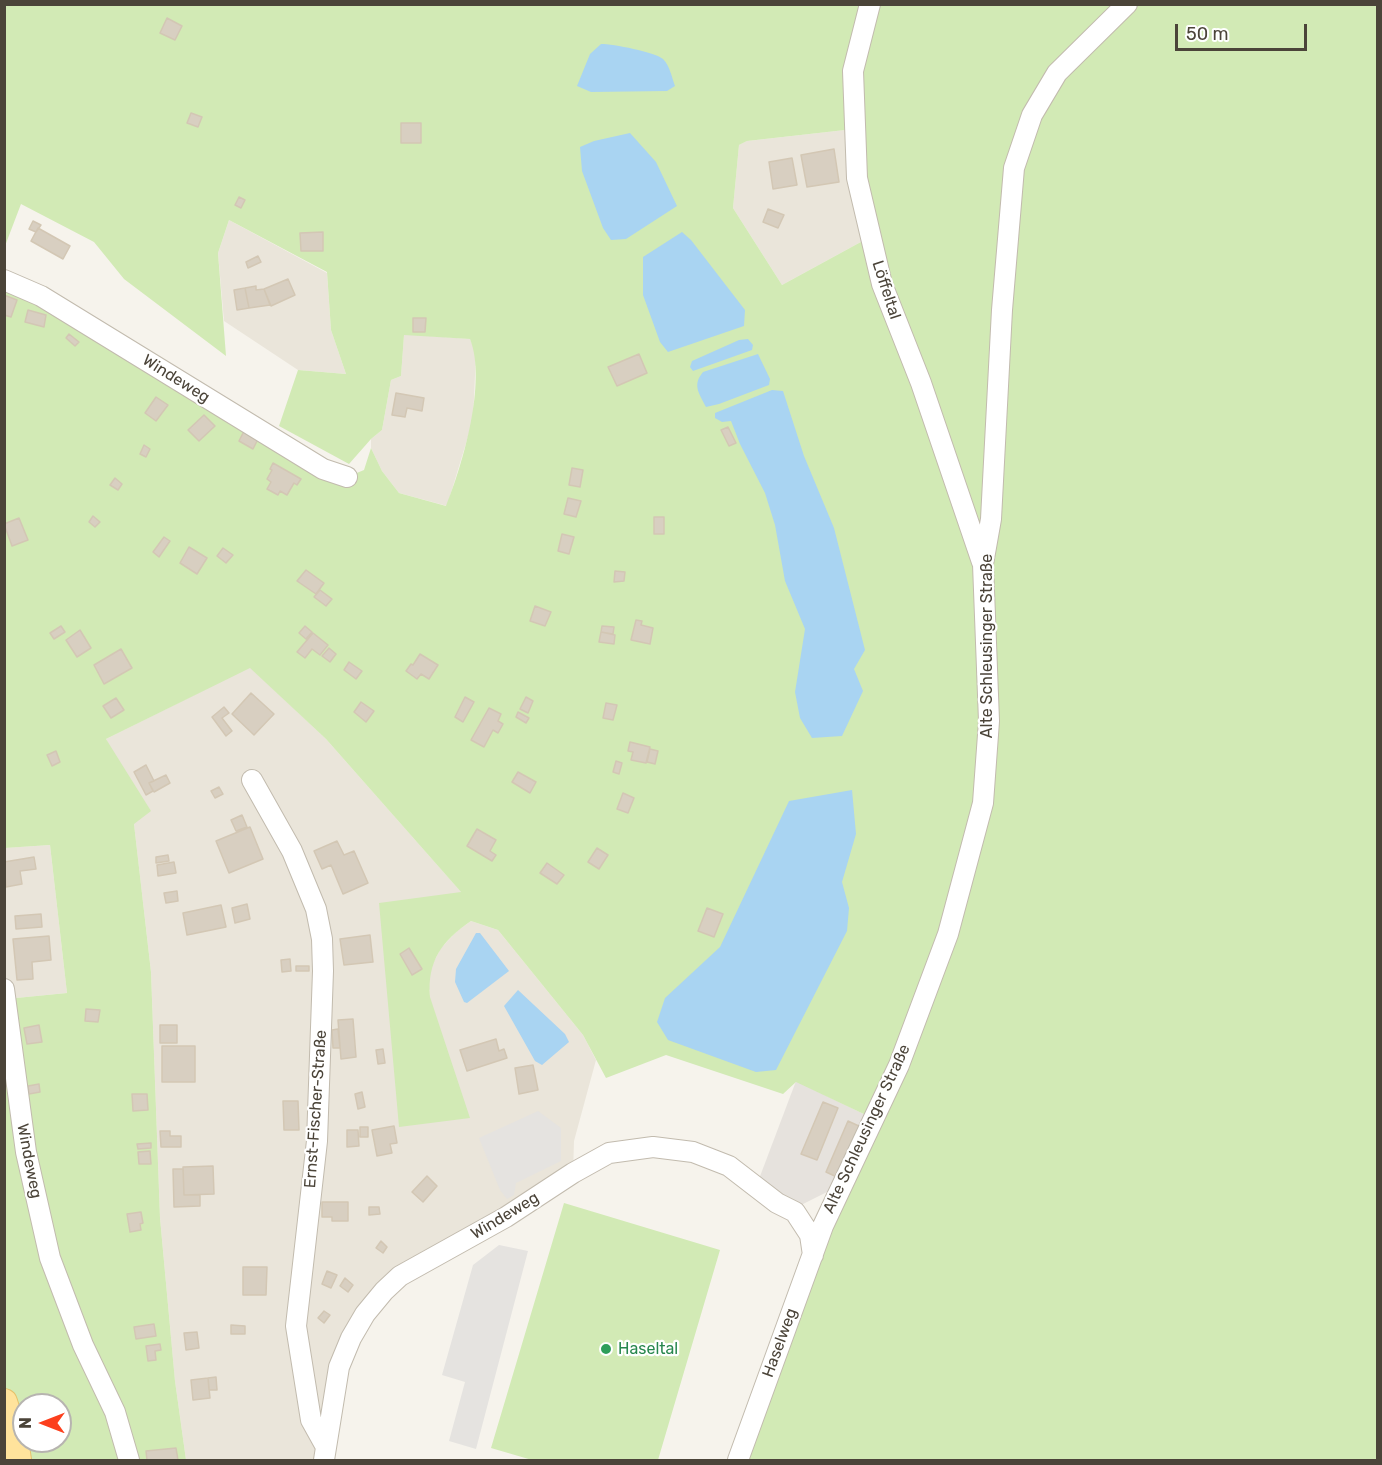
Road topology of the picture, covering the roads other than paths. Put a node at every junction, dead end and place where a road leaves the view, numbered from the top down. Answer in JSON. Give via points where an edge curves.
{"nodes":[{"id":1,"x":870,"y":4,"type":"edge"},
{"id":2,"x":1127,"y":4,"type":"edge"},
{"id":3,"x":4,"y":280,"type":"edge"},
{"id":4,"x":347,"y":477,"type":"dead end"},
{"id":5,"x":983,"y":564,"type":"junction"},
{"id":6,"x":252,"y":780,"type":"dead end"},
{"id":7,"x":4,"y":989,"type":"edge"},
{"id":8,"x":835,"y":1197,"type":"junction"},
{"id":9,"x":795,"y":1212,"type":"junction"},
{"id":10,"x":823,"y":1226,"type":"joint"},
{"id":11,"x":813,"y":1255,"type":"junction"},
{"id":12,"x":4,"y":1402,"type":"edge"},
{"id":13,"x":325,"y":1454,"type":"edge"},
{"id":14,"x":18,"y":1461,"type":"edge"},
{"id":15,"x":129,"y":1461,"type":"edge"},
{"id":16,"x":738,"y":1461,"type":"edge"}],
"edges":[{"from":1,"to":5,"type":"street","name":"Löffeltal","via":[[853,71],[857,178],[882,284],[921,383]]},
{"from":2,"to":5,"type":"street","name":"Alte Schleusinger Straße","via":[[1057,73],[1032,115],[1014,168],[992,510]]},
{"from":3,"to":4,"type":"street","name":"Windeweg","via":[[40,296],[322,469]]},
{"from":5,"to":8,"type":"street","name":"Alte Schleusinger Straße","via":[[989,721],[983,803],[941,954],[899,1065]]},
{"from":6,"to":13,"type":"street","name":"Ernst-Fischer-Straße","via":[[292,851],[316,909],[322,939],[317,1142],[296,1326],[311,1420]]},
{"from":7,"to":15,"type":"street","name":"Windeweg","via":[[26,1152],[50,1258],[83,1345],[115,1412]]},
{"from":8,"to":9,"type":"street","via":[[819,1207]]},
{"from":8,"to":10,"type":"street","name":"Alte Schleusinger Straße"},
{"from":9,"to":11,"type":"street","name":"Windeweg","via":[[810,1235]]},
{"from":9,"to":13,"type":"street","name":"Windeweg","via":[[729,1166],[693,1152],[652,1147],[609,1153],[400,1276],[384,1291],[355,1330],[339,1367]]},
{"from":10,"to":11,"type":"street","name":"Haselweg"},
{"from":11,"to":16,"type":"street","name":"Haselweg"},
{"from":12,"to":14,"type":"main road"}]}
